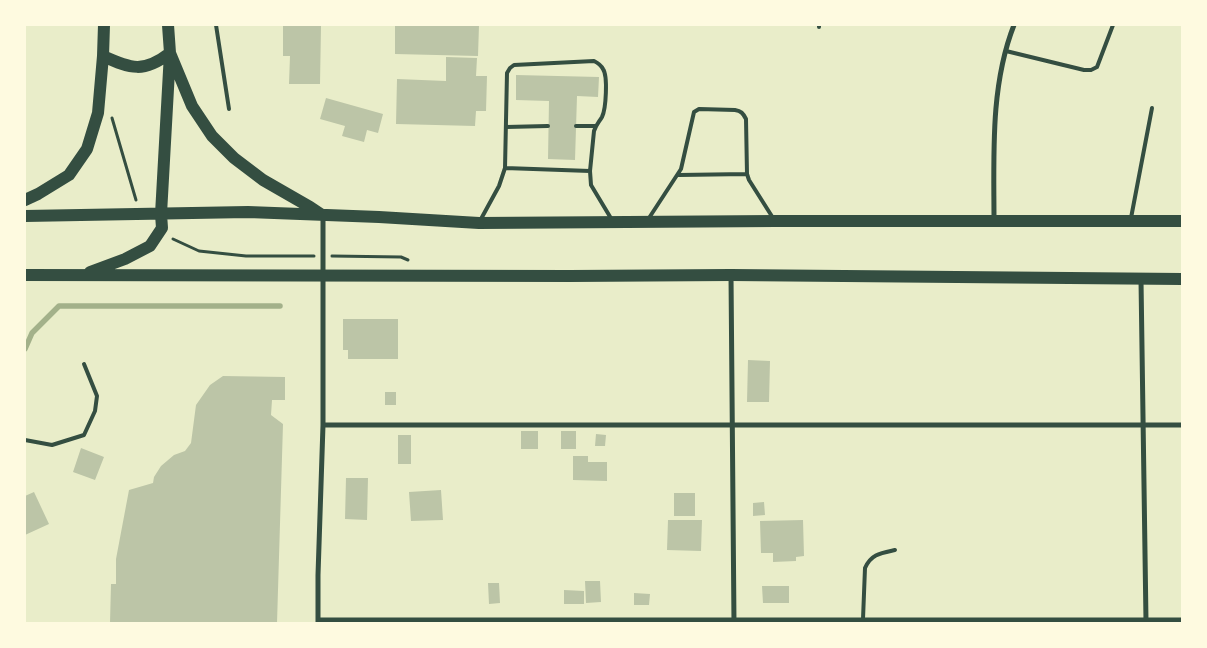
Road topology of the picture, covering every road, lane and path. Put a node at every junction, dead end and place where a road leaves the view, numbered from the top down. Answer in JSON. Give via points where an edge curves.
{"nodes":[{"id":1,"x":104,"y":25,"type":"edge"},
{"id":2,"x":168,"y":25,"type":"edge"},
{"id":3,"x":216,"y":25,"type":"edge"},
{"id":4,"x":1014,"y":25,"type":"edge"},
{"id":5,"x":1113,"y":25,"type":"edge"},
{"id":6,"x":1006,"y":51,"type":"junction"},
{"id":7,"x":170,"y":53,"type":"junction"},
{"id":8,"x":103,"y":56,"type":"junction"},
{"id":9,"x":1152,"y":108,"type":"dead end"},
{"id":10,"x":229,"y":109,"type":"dead end"},
{"id":11,"x":506,"y":126,"type":"junction"},
{"id":12,"x":548,"y":126,"type":"dead end"},
{"id":13,"x":576,"y":126,"type":"dead end"},
{"id":14,"x":596,"y":126,"type":"junction"},
{"id":15,"x":505,"y":168,"type":"junction"},
{"id":16,"x":590,"y":171,"type":"junction"},
{"id":17,"x":679,"y":174,"type":"junction"},
{"id":18,"x":747,"y":174,"type":"junction"},
{"id":19,"x":25,"y":200,"type":"edge"},
{"id":20,"x":161,"y":214,"type":"junction"},
{"id":21,"x":322,"y":215,"type":"junction"},
{"id":22,"x":25,"y":216,"type":"edge"},
{"id":23,"x":994,"y":220,"type":"junction"},
{"id":24,"x":1130,"y":220,"type":"junction"},
{"id":25,"x":1182,"y":220,"type":"edge"},
{"id":26,"x":775,"y":221,"type":"junction"},
{"id":27,"x":647,"y":222,"type":"junction"},
{"id":28,"x":479,"y":223,"type":"junction"},
{"id":29,"x":614,"y":223,"type":"junction"},
{"id":30,"x":731,"y":274,"type":"junction"},
{"id":31,"x":25,"y":275,"type":"edge"},
{"id":32,"x":80,"y":275,"type":"junction"},
{"id":33,"x":323,"y":275,"type":"junction"},
{"id":34,"x":1141,"y":279,"type":"junction"},
{"id":35,"x":1182,"y":279,"type":"edge"},
{"id":36,"x":84,"y":364,"type":"dead end"},
{"id":37,"x":323,"y":425,"type":"junction"},
{"id":38,"x":732,"y":425,"type":"junction"},
{"id":39,"x":1143,"y":425,"type":"junction"},
{"id":40,"x":1182,"y":425,"type":"edge"},
{"id":41,"x":25,"y":440,"type":"edge"},
{"id":42,"x":895,"y":550,"type":"dead end"},
{"id":43,"x":863,"y":619,"type":"junction"},
{"id":44,"x":1182,"y":620,"type":"edge"},
{"id":45,"x":318,"y":621,"type":"edge"},
{"id":46,"x":734,"y":621,"type":"edge"},
{"id":47,"x":1146,"y":621,"type":"edge"}],
"edges":[{"from":1,"to":8,"type":"main road"},
{"from":2,"to":7,"type":"main road"},
{"from":3,"to":10,"type":"lane"},
{"from":4,"to":6,"type":"street"},
{"from":5,"to":6,"type":"lane","via":[[1097,67],[1091,70]]},
{"from":6,"to":23,"type":"street","via":[[997,102]]},
{"from":7,"to":8,"type":"main road","via":[[150,65],[138,67],[120,64]]},
{"from":7,"to":20,"type":"main road"},
{"from":7,"to":21,"type":"main road","via":[[192,106],[212,136],[263,180]]},
{"from":8,"to":19,"type":"main road","via":[[98,113],[87,149],[69,174]]},
{"from":9,"to":24,"type":"lane"},
{"from":11,"to":12,"type":"lane"},
{"from":11,"to":14,"type":"lane","via":[[507,73],[514,65],[594,61],[606,75],[604,111]]},
{"from":11,"to":15,"type":"lane"},
{"from":13,"to":14,"type":"lane"},
{"from":14,"to":16,"type":"lane"},
{"from":15,"to":16,"type":"lane"},
{"from":15,"to":28,"type":"lane"},
{"from":16,"to":29,"type":"lane","via":[[590,185]]},
{"from":17,"to":18,"type":"lane"},
{"from":17,"to":18,"type":"lane","via":[[694,112],[735,110],[744,114],[746,119]]},
{"from":17,"to":27,"type":"lane"},
{"from":18,"to":26,"type":"lane"},
{"from":20,"to":21,"type":"main road","via":[[248,212]]},
{"from":20,"to":22,"type":"main road"},
{"from":20,"to":32,"type":"main road","via":[[162,228],[150,246]]},
{"from":21,"to":28,"type":"main road"},
{"from":21,"to":33,"type":"street"},
{"from":23,"to":24,"type":"main road"},
{"from":23,"to":26,"type":"main road"},
{"from":24,"to":25,"type":"main road"},
{"from":26,"to":27,"type":"main road"},
{"from":27,"to":29,"type":"main road"},
{"from":28,"to":29,"type":"main road"},
{"from":30,"to":33,"type":"main road"},
{"from":30,"to":34,"type":"main road"},
{"from":30,"to":38,"type":"street"},
{"from":31,"to":32,"type":"main road"},
{"from":32,"to":33,"type":"main road"},
{"from":33,"to":37,"type":"street"},
{"from":34,"to":35,"type":"main road"},
{"from":34,"to":39,"type":"street"},
{"from":36,"to":41,"type":"lane","via":[[97,396],[95,411],[84,435],[52,445]]},
{"from":37,"to":38,"type":"street"},
{"from":37,"to":45,"type":"street"},
{"from":38,"to":39,"type":"street"},
{"from":38,"to":46,"type":"street"},
{"from":39,"to":40,"type":"street"},
{"from":39,"to":47,"type":"street"},
{"from":42,"to":43,"type":"lane","via":[[879,553],[868,561]]},
{"from":43,"to":46,"type":"street"},
{"from":43,"to":47,"type":"street"},
{"from":44,"to":47,"type":"street"},
{"from":45,"to":46,"type":"street"}]}
